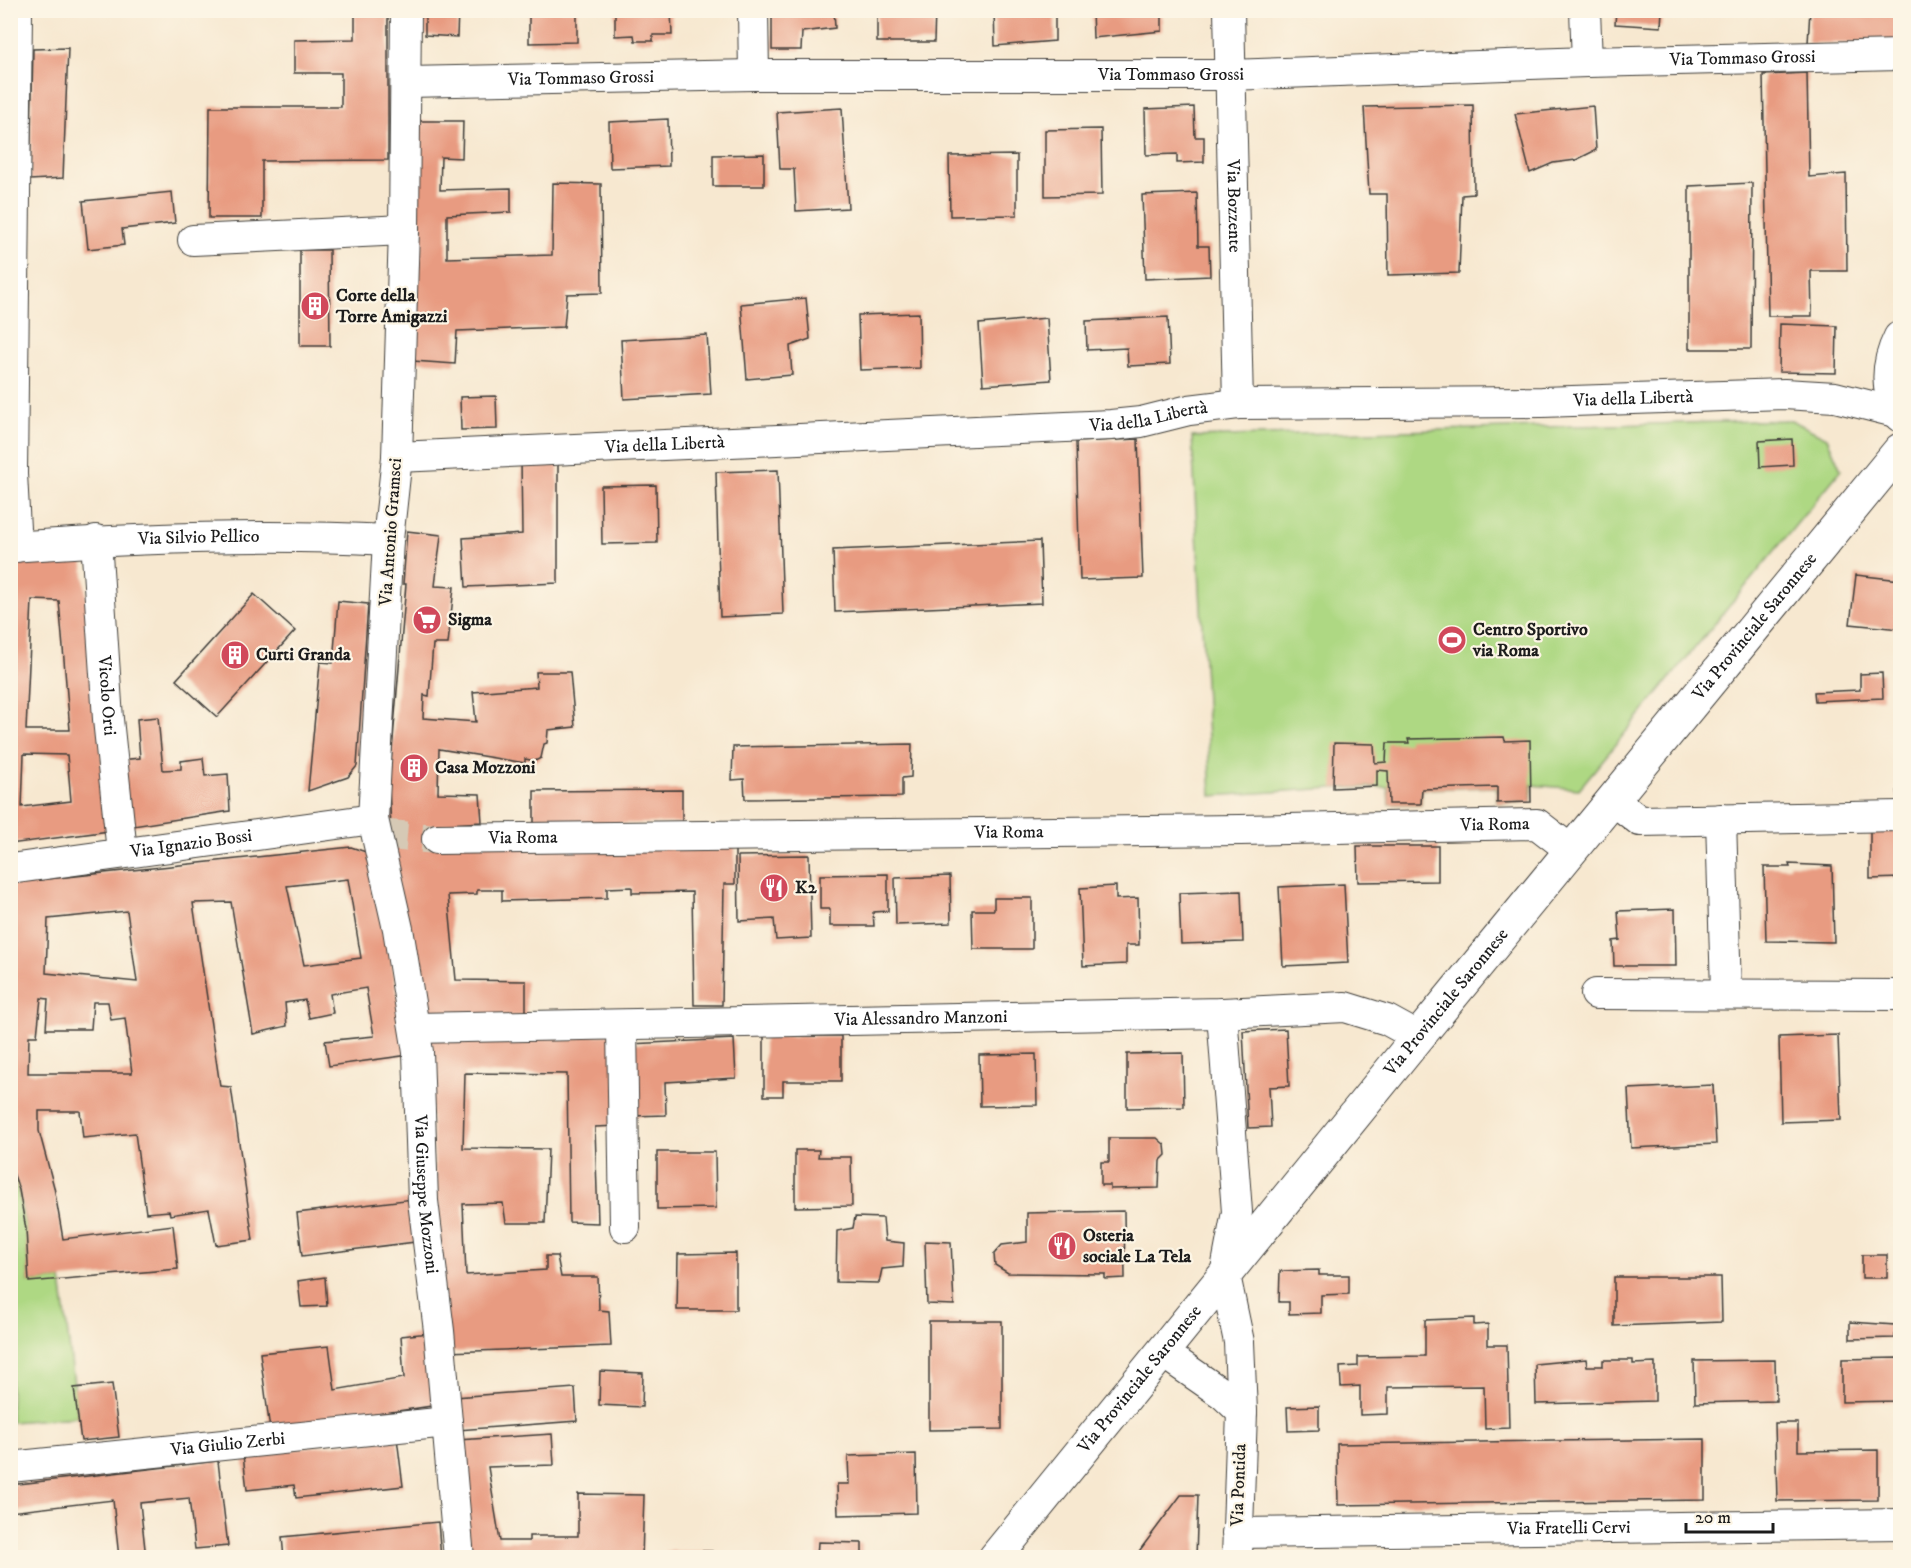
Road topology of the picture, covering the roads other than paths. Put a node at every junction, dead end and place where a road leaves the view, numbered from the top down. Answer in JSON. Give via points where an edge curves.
{"nodes":[{"id":1,"x":17,"y":10,"type":"edge"},
{"id":2,"x":406,"y":10,"type":"edge"},
{"id":3,"x":753,"y":10,"type":"edge"},
{"id":4,"x":1229,"y":10,"type":"edge"},
{"id":5,"x":1586,"y":10,"type":"edge"},
{"id":6,"x":1900,"y":54,"type":"edge"},
{"id":7,"x":1587,"y":62,"type":"junction"},
{"id":8,"x":754,"y":75,"type":"junction"},
{"id":9,"x":1230,"y":75,"type":"junction"},
{"id":10,"x":407,"y":82,"type":"junction"},
{"id":11,"x":404,"y":230,"type":"junction"},
{"id":12,"x":193,"y":240,"type":"dead end"},
{"id":13,"x":1900,"y":338,"type":"edge"},
{"id":14,"x":1238,"y":404,"type":"junction"},
{"id":15,"x":1900,"y":414,"type":"edge"},
{"id":16,"x":1900,"y":450,"type":"edge"},
{"id":17,"x":397,"y":457,"type":"junction"},
{"id":18,"x":96,"y":540,"type":"junction"},
{"id":19,"x":388,"y":540,"type":"junction"},
{"id":20,"x":13,"y":547,"type":"edge"},
{"id":21,"x":1613,"y":800,"type":"junction"},
{"id":22,"x":1900,"y":816,"type":"edge"},
{"id":23,"x":1721,"y":819,"type":"junction"},
{"id":24,"x":375,"y":826,"type":"junction"},
{"id":25,"x":437,"y":839,"type":"tunnel mouth"},
{"id":26,"x":1572,"y":851,"type":"junction"},
{"id":27,"x":122,"y":852,"type":"junction"},
{"id":28,"x":10,"y":869,"type":"edge"},
{"id":29,"x":1726,"y":992,"type":"junction"},
{"id":30,"x":1596,"y":994,"type":"dead end"},
{"id":31,"x":1900,"y":995,"type":"edge"},
{"id":32,"x":1222,"y":1013,"type":"junction"},
{"id":33,"x":622,"y":1025,"type":"junction"},
{"id":34,"x":415,"y":1029,"type":"junction"},
{"id":35,"x":1418,"y":1036,"type":"junction"},
{"id":36,"x":625,"y":1227,"type":"dead end"},
{"id":37,"x":1225,"y":1275,"type":"junction"},
{"id":38,"x":1162,"y":1352,"type":"junction"},
{"id":39,"x":1242,"y":1413,"type":"junction"},
{"id":40,"x":447,"y":1422,"type":"junction"},
{"id":41,"x":10,"y":1467,"type":"edge"},
{"id":42,"x":1900,"y":1524,"type":"edge"},
{"id":43,"x":1237,"y":1545,"type":"edge"},
{"id":44,"x":459,"y":1557,"type":"edge"},
{"id":45,"x":995,"y":1557,"type":"edge"}],
"edges":[{"from":1,"to":20,"type":"street"},
{"from":2,"to":10,"type":"street","name":"Via Antonio Gramsci"},
{"from":3,"to":8,"type":"street"},
{"from":4,"to":9,"type":"street","name":"Via Bozzente"},
{"from":5,"to":7,"type":"street"},
{"from":6,"to":7,"type":"street","name":"Via Tommaso Grossi"},
{"from":7,"to":9,"type":"street","name":"Via Tommaso Grossi"},
{"from":8,"to":9,"type":"street","name":"Via Tommaso Grossi"},
{"from":8,"to":10,"type":"street","name":"Via Tommaso Grossi"},
{"from":9,"to":14,"type":"street","name":"Via Bozzente"},
{"from":10,"to":11,"type":"street","name":"Via Antonio Gramsci"},
{"from":11,"to":12,"type":"street"},
{"from":11,"to":17,"type":"street","name":"Via Antonio Gramsci"},
{"from":13,"to":15,"type":"main road","via":[[1893,352],[1889,383]]},
{"from":14,"to":15,"type":"street","name":"Via della Libertà","via":[[1542,402],[1784,394],[1835,397]]},
{"from":14,"to":17,"type":"street","name":"Via della Libertà","via":[[1111,425]]},
{"from":16,"to":21,"type":"main road","name":"Via Provinciale Saronnese"},
{"from":17,"to":19,"type":"street","name":"Via Antonio Gramsci"},
{"from":18,"to":19,"type":"street","name":"Via Silvio Pellico","via":[[307,536]]},
{"from":18,"to":20,"type":"street","name":"Via Silvio Pellico"},
{"from":18,"to":27,"type":"street","name":"Vicolo Orti"},
{"from":19,"to":24,"type":"street","name":"Via Antonio Gramsci"},
{"from":21,"to":23,"type":"street","via":[[1640,821]]},
{"from":21,"to":26,"type":"main road","name":"Via Provinciale Saronnese"},
{"from":22,"to":23,"type":"street"},
{"from":23,"to":29,"type":"street"},
{"from":24,"to":27,"type":"street","name":"Via Ignazio Bossi"},
{"from":24,"to":34,"type":"street","name":"Via Giuseppe Mozzoni","via":[[399,930]]},
{"from":25,"to":26,"type":"street","name":"Via Roma","via":[[1537,824]]},
{"from":26,"to":35,"type":"main road","name":"Via Provinciale Saronnese"},
{"from":27,"to":28,"type":"street","name":"Via Ignazio Bossi"},
{"from":29,"to":30,"type":"street"},
{"from":29,"to":31,"type":"street"},
{"from":32,"to":33,"type":"street","name":"Via Alessandro Manzoni"},
{"from":32,"to":35,"type":"street","name":"Via Alessandro Manzoni","via":[[1345,1007],[1387,1020]]},
{"from":32,"to":37,"type":"street","via":[[1237,1212]]},
{"from":33,"to":34,"type":"street","name":"Via Alessandro Manzoni"},
{"from":33,"to":36,"type":"street"},
{"from":34,"to":40,"type":"street","name":"Via Giuseppe Mozzoni","via":[[423,1201]]},
{"from":35,"to":37,"type":"main road","name":"Via Provinciale Saronnese"},
{"from":37,"to":38,"type":"main road","name":"Via Provinciale Saronnese"},
{"from":37,"to":39,"type":"street","name":"Via Pontida","via":[[1239,1342]]},
{"from":38,"to":39,"type":"street","via":[[1224,1395]]},
{"from":38,"to":45,"type":"main road","name":"Via Provinciale Saronnese"},
{"from":39,"to":43,"type":"street","name":"Via Pontida"},
{"from":40,"to":41,"type":"street","name":"Via Giulio Zerbi"},
{"from":40,"to":44,"type":"street","name":"Via Giuseppe Mozzoni"},
{"from":42,"to":43,"type":"street","name":"Via Fratelli Cervi"}]}
